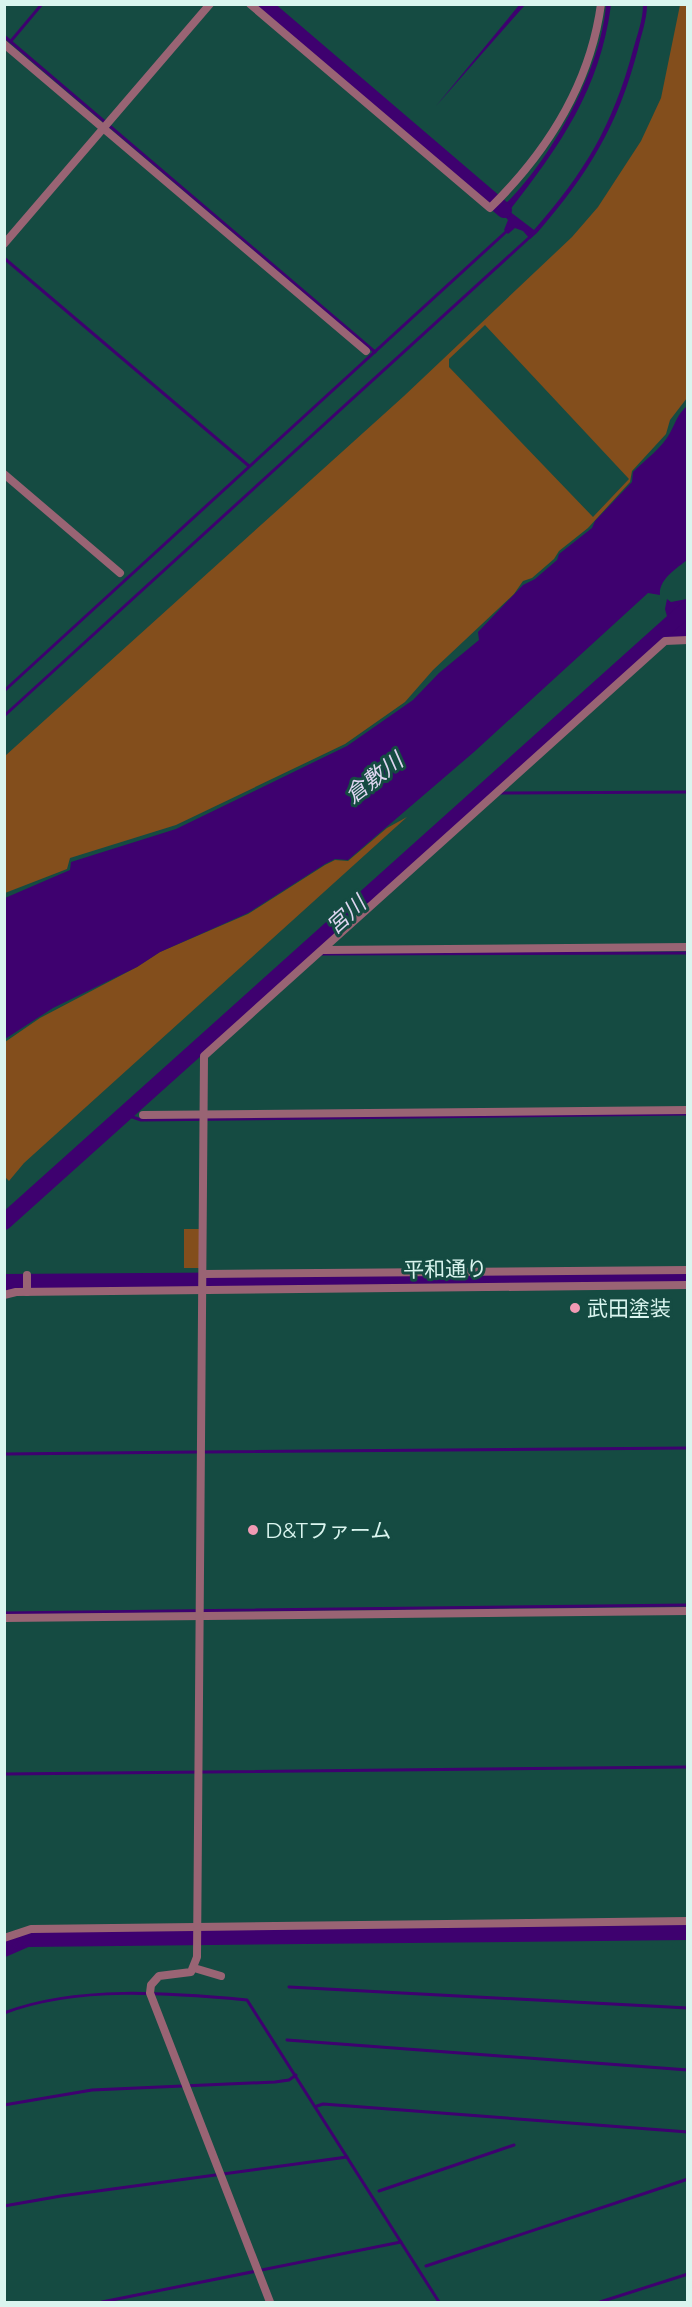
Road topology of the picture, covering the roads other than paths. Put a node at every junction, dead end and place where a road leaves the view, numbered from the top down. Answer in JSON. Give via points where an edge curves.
{"nodes":[{"id":1,"x":210,"y":4,"type":"edge"},
{"id":2,"x":250,"y":4,"type":"edge"},
{"id":3,"x":601,"y":4,"type":"edge"},
{"id":4,"x":4,"y":44,"type":"edge"},
{"id":5,"x":107,"y":125,"type":"junction"},
{"id":6,"x":4,"y":244,"type":"edge"},
{"id":7,"x":366,"y":351,"type":"dead end"},
{"id":8,"x":4,"y":474,"type":"edge"},
{"id":9,"x":120,"y":573,"type":"dead end"},
{"id":10,"x":687,"y":640,"type":"edge"},
{"id":11,"x":687,"y":947,"type":"edge"},
{"id":12,"x":320,"y":952,"type":"junction"},
{"id":13,"x":687,"y":1110,"type":"edge"},
{"id":14,"x":143,"y":1115,"type":"dead end"},
{"id":15,"x":204,"y":1118,"type":"junction"},
{"id":16,"x":687,"y":1270,"type":"edge"},
{"id":17,"x":203,"y":1275,"type":"junction"},
{"id":18,"x":27,"y":1276,"type":"dead end"},
{"id":19,"x":687,"y":1285,"type":"edge"},
{"id":20,"x":203,"y":1289,"type":"junction"},
{"id":21,"x":27,"y":1290,"type":"junction"},
{"id":22,"x":4,"y":1295,"type":"edge"},
{"id":23,"x":687,"y":1611,"type":"edge"},
{"id":24,"x":200,"y":1612,"type":"junction"},
{"id":25,"x":4,"y":1618,"type":"edge"},
{"id":26,"x":687,"y":1921,"type":"edge"},
{"id":27,"x":197,"y":1933,"type":"junction"},
{"id":28,"x":4,"y":1938,"type":"edge"},
{"id":29,"x":194,"y":1968,"type":"junction"},
{"id":30,"x":221,"y":1976,"type":"dead end"},
{"id":31,"x":270,"y":2302,"type":"edge"}],
"edges":[{"from":1,"to":5,"type":"street"},
{"from":2,"to":3,"type":"street","via":[[490,208],[531,164],[570,104],[590,54]]},
{"from":4,"to":5,"type":"street"},
{"from":5,"to":6,"type":"street"},
{"from":5,"to":7,"type":"street"},
{"from":8,"to":9,"type":"street"},
{"from":10,"to":12,"type":"street","via":[[665,640]]},
{"from":11,"to":12,"type":"street"},
{"from":12,"to":15,"type":"street","via":[[204,1056]]},
{"from":13,"to":15,"type":"street"},
{"from":14,"to":15,"type":"street"},
{"from":15,"to":17,"type":"street"},
{"from":16,"to":17,"type":"street"},
{"from":17,"to":20,"type":"street"},
{"from":18,"to":21,"type":"street"},
{"from":19,"to":20,"type":"street","name":"平和通り"},
{"from":20,"to":21,"type":"street","name":"平和通り"},
{"from":20,"to":24,"type":"street"},
{"from":21,"to":22,"type":"street","name":"平和通り"},
{"from":23,"to":24,"type":"street"},
{"from":24,"to":25,"type":"street"},
{"from":24,"to":27,"type":"street"},
{"from":26,"to":27,"type":"street"},
{"from":27,"to":28,"type":"street","via":[[31,1929]]},
{"from":27,"to":29,"type":"street"},
{"from":29,"to":30,"type":"street"},
{"from":29,"to":31,"type":"street","via":[[186,1974],[159,1976],[151,1985],[150,1995]]}]}
